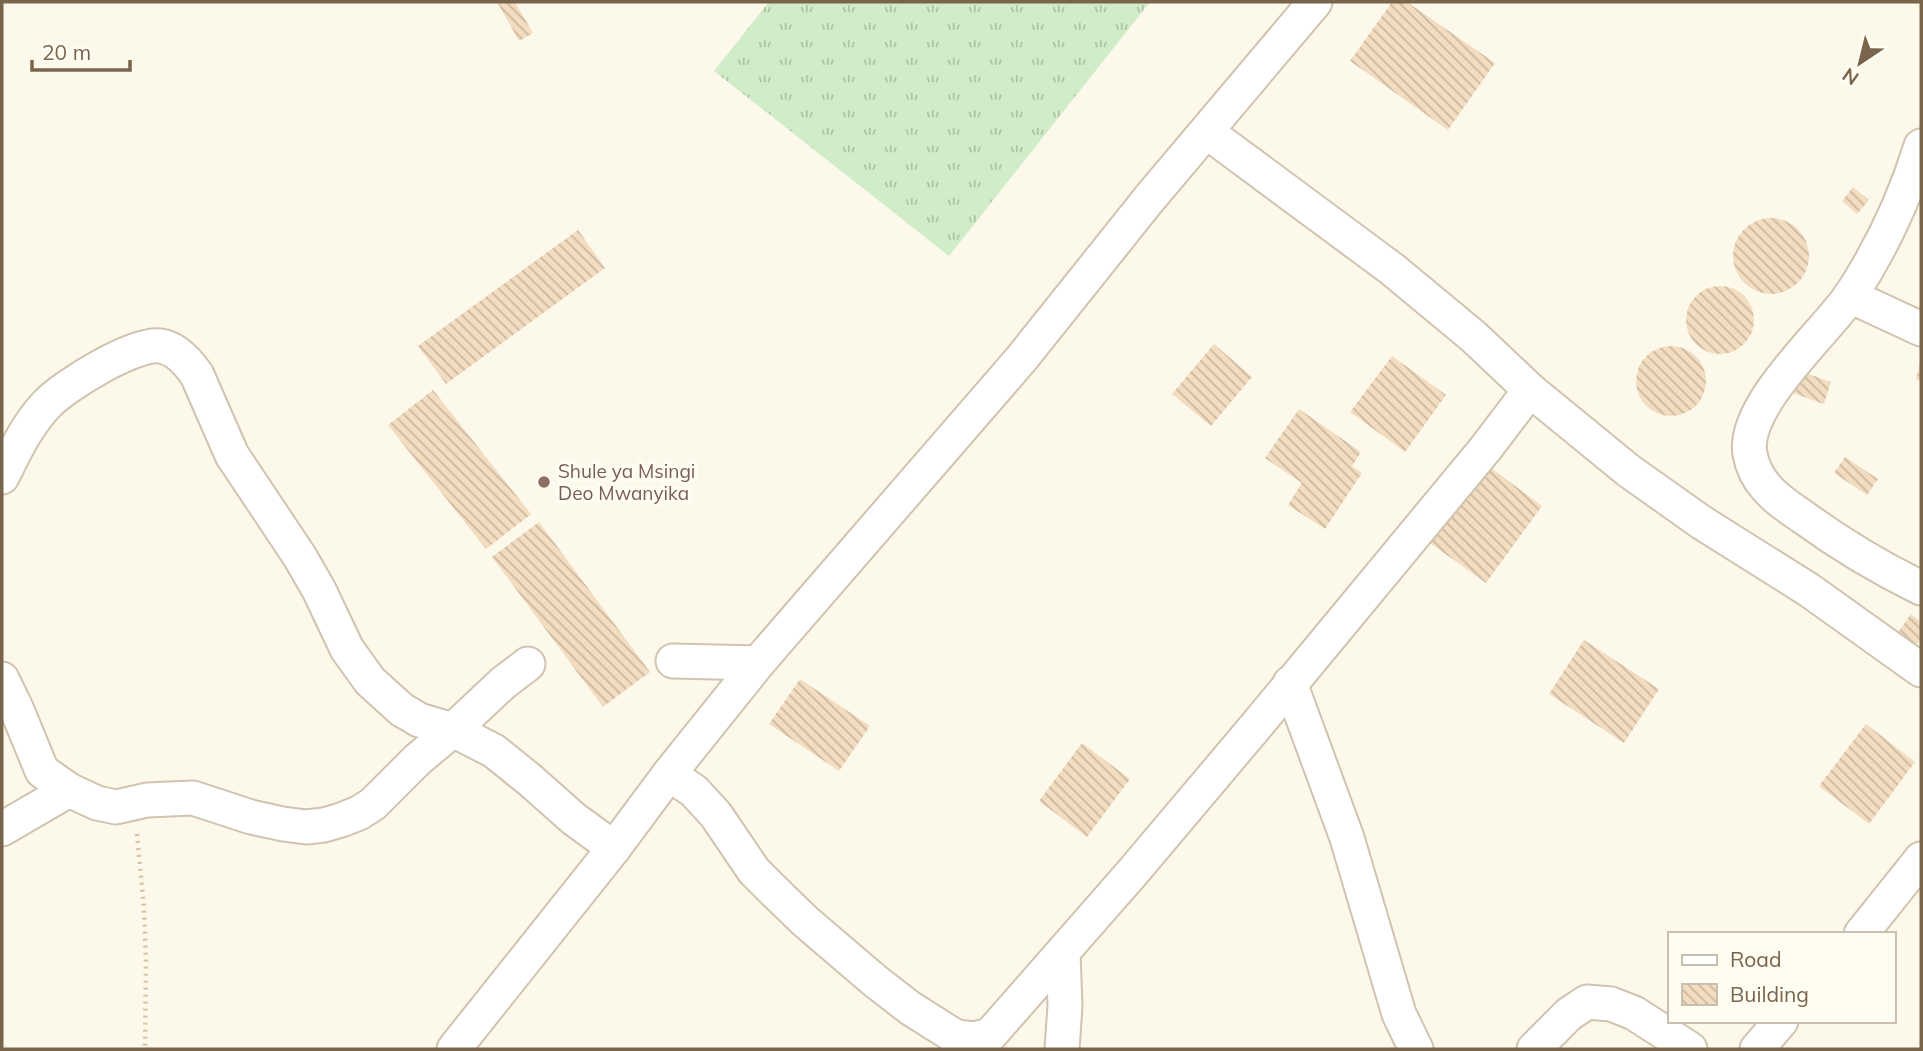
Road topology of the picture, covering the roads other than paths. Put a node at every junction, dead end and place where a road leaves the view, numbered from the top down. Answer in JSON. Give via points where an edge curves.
{"nodes":[{"id":1,"x":1315,"y":2,"type":"edge"},
{"id":2,"x":1207,"y":131,"type":"junction"},
{"id":3,"x":1921,"y":146,"type":"edge"},
{"id":4,"x":1850,"y":296,"type":"junction"},
{"id":5,"x":1921,"y":329,"type":"edge"},
{"id":6,"x":1530,"y":390,"type":"junction"},
{"id":7,"x":2,"y":477,"type":"edge"},
{"id":8,"x":1921,"y":589,"type":"edge"},
{"id":9,"x":673,"y":661,"type":"dead end"},
{"id":10,"x":758,"y":663,"type":"junction"},
{"id":11,"x":528,"y":664,"type":"dead end"},
{"id":12,"x":1921,"y":670,"type":"edge"},
{"id":13,"x":2,"y":678,"type":"edge"},
{"id":14,"x":1290,"y":683,"type":"junction"},
{"id":15,"x":453,"y":730,"type":"junction"},
{"id":16,"x":669,"y":774,"type":"junction"},
{"id":17,"x":69,"y":790,"type":"junction"},
{"id":18,"x":2,"y":829,"type":"edge"},
{"id":19,"x":614,"y":848,"type":"junction"},
{"id":20,"x":1921,"y":859,"type":"edge"},
{"id":21,"x":1863,"y":932,"type":"edge"},
{"id":22,"x":1063,"y":953,"type":"junction"},
{"id":23,"x":1779,"y":1023,"type":"edge"},
{"id":24,"x":454,"y":1049,"type":"edge"},
{"id":25,"x":1062,"y":1049,"type":"edge"},
{"id":26,"x":1416,"y":1049,"type":"edge"},
{"id":27,"x":1534,"y":1049,"type":"edge"},
{"id":28,"x":1690,"y":1049,"type":"edge"},
{"id":29,"x":1757,"y":1049,"type":"edge"}],
"edges":[{"from":1,"to":2,"type":"street"},
{"from":2,"to":6,"type":"street","via":[[1392,268]]},
{"from":2,"to":10,"type":"street","via":[[1022,358]]},
{"from":3,"to":4,"type":"street","via":[[1902,201]]},
{"from":4,"to":5,"type":"street"},
{"from":4,"to":8,"type":"street","via":[[1777,384],[1750,436],[1750,454],[1763,484],[1775,497],[1840,544]]},
{"from":6,"to":12,"type":"street","via":[[1629,471]]},
{"from":6,"to":14,"type":"street"},
{"from":7,"to":15,"type":"street","via":[[26,432],[53,398],[137,349],[160,346],[173,350],[197,375],[232,455],[300,556],[358,667],[402,710]]},
{"from":9,"to":10,"type":"street"},
{"from":10,"to":16,"type":"street"},
{"from":11,"to":15,"type":"street"},
{"from":13,"to":17,"type":"street","via":[[42,771]]},
{"from":14,"to":22,"type":"street"},
{"from":14,"to":26,"type":"street","via":[[1347,838],[1399,1014]]},
{"from":15,"to":17,"type":"street","via":[[373,804],[324,825],[283,824],[192,798],[116,807]]},
{"from":15,"to":19,"type":"street","via":[[494,751]]},
{"from":16,"to":19,"type":"street"},
{"from":16,"to":22,"type":"street","via":[[694,791],[754,871],[805,920],[910,1009],[956,1037],[974,1040],[994,1032]]},
{"from":17,"to":18,"type":"street"},
{"from":19,"to":24,"type":"street"},
{"from":20,"to":21,"type":"street"},
{"from":22,"to":25,"type":"street"},
{"from":23,"to":29,"type":"street"},
{"from":27,"to":28,"type":"street","via":[[1587,1002],[1611,1004],[1634,1013]]}]}
